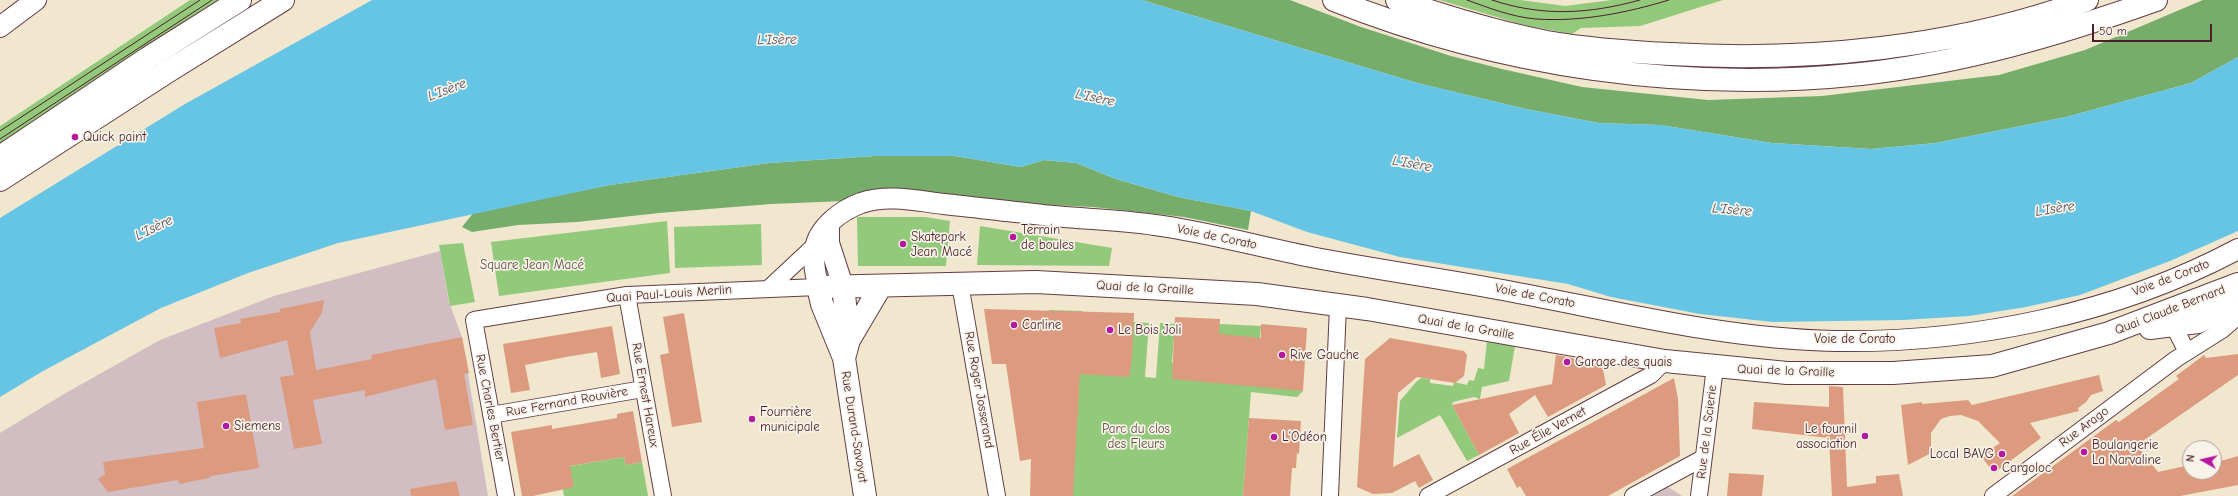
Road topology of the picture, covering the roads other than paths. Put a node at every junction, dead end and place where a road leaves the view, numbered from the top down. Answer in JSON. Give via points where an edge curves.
{"nodes":[{"id":1,"x":36,"y":0,"type":"edge"},
{"id":2,"x":240,"y":0,"type":"edge"},
{"id":3,"x":283,"y":0,"type":"edge"},
{"id":4,"x":1334,"y":0,"type":"edge"},
{"id":5,"x":1397,"y":0,"type":"edge"},
{"id":6,"x":2087,"y":0,"type":"edge"},
{"id":7,"x":2156,"y":0,"type":"edge"},
{"id":8,"x":0,"y":27,"type":"edge"},
{"id":9,"x":0,"y":156,"type":"edge"},
{"id":10,"x":0,"y":180,"type":"edge"},
{"id":11,"x":828,"y":224,"type":"junction"},
{"id":12,"x":815,"y":245,"type":"junction"},
{"id":13,"x":2238,"y":249,"type":"edge"},
{"id":14,"x":960,"y":284,"type":"junction"},
{"id":15,"x":2238,"y":284,"type":"edge"},
{"id":16,"x":843,"y":286,"type":"junction"},
{"id":17,"x":881,"y":286,"type":"junction"},
{"id":18,"x":818,"y":287,"type":"junction"},
{"id":19,"x":769,"y":288,"type":"junction"},
{"id":20,"x":2216,"y":293,"type":"junction"},
{"id":21,"x":627,"y":295,"type":"junction"},
{"id":22,"x":2238,"y":303,"type":"edge"},
{"id":23,"x":1338,"y":306,"type":"junction"},
{"id":24,"x":2238,"y":316,"type":"edge"},
{"id":25,"x":474,"y":320,"type":"joint"},
{"id":26,"x":2198,"y":322,"type":"junction"},
{"id":27,"x":2172,"y":325,"type":"junction"},
{"id":28,"x":2238,"y":328,"type":"edge"},
{"id":29,"x":2222,"y":330,"type":"junction"},
{"id":30,"x":2109,"y":333,"type":"junction"},
{"id":31,"x":846,"y":349,"type":"junction"},
{"id":32,"x":2180,"y":352,"type":"junction"},
{"id":33,"x":1665,"y":361,"type":"junction"},
{"id":34,"x":1715,"y":367,"type":"junction"},
{"id":35,"x":643,"y":389,"type":"junction"},
{"id":36,"x":491,"y":415,"type":"junction"},
{"id":37,"x":1703,"y":458,"type":"junction"},
{"id":38,"x":506,"y":496,"type":"edge"},
{"id":39,"x":663,"y":496,"type":"edge"},
{"id":40,"x":865,"y":496,"type":"edge"},
{"id":41,"x":997,"y":496,"type":"edge"},
{"id":42,"x":1330,"y":496,"type":"edge"},
{"id":43,"x":1428,"y":496,"type":"edge"},
{"id":44,"x":1632,"y":496,"type":"edge"},
{"id":45,"x":1699,"y":496,"type":"edge"},
{"id":46,"x":1993,"y":496,"type":"edge"}],
"edges":[{"from":1,"to":8,"type":"street"},
{"from":2,"to":9,"type":"main road"},
{"from":3,"to":10,"type":"main road"},
{"from":4,"to":7,"type":"main road","via":[[1458,41],[1544,61],[1660,77],[1715,80],[1787,80],[1862,74],[1933,63],[2008,47],[2082,26]]},
{"from":5,"to":6,"type":"main road","via":[[1461,22],[1546,41],[1607,51],[1717,57],[1788,56],[1861,50],[1930,40],[2000,26]]},
{"from":11,"to":12,"type":"street","name":"Voie de Corato"},
{"from":11,"to":13,"type":"street","name":"Voie de Corato","via":[[857,204],[887,198],[1052,216],[1120,220],[1198,232],[1320,259],[1499,289],[1673,324],[1756,336],[1833,341],[1947,336],[2040,321],[2121,298]]},
{"from":11,"to":16,"type":"street","via":[[829,243]]},
{"from":12,"to":18,"type":"street","name":"Voie de Corato","via":[[814,264]]},
{"from":12,"to":19,"type":"street","name":"Voie de Corato"},
{"from":14,"to":17,"type":"main road","name":"Quai de la Graille"},
{"from":14,"to":23,"type":"main road","name":"Quai de la Graille","via":[[1036,282],[1257,294]]},
{"from":14,"to":41,"type":"street","name":"Rue Roger Josserand"},
{"from":15,"to":20,"type":"main road","name":"Quai Claude Bernard"},
{"from":16,"to":17,"type":"main road","name":"Quai de la Graille"},
{"from":16,"to":18,"type":"main road","name":"Quai de la Graille"},
{"from":16,"to":31,"type":"main road"},
{"from":17,"to":31,"type":"main road"},
{"from":18,"to":19,"type":"street","name":"Quai Paul-Louis Merlin"},
{"from":18,"to":31,"type":"main road","name":"Rue Durand-Savoyat","via":[[822,304]]},
{"from":19,"to":21,"type":"street","name":"Quai Paul-Louis Merlin"},
{"from":20,"to":26,"type":"street","name":"Rue Arago"},
{"from":20,"to":30,"type":"main road","name":"Quai Claude Bernard"},
{"from":21,"to":25,"type":"street","name":"Quai Paul-Louis Merlin"},
{"from":21,"to":35,"type":"street","name":"Rue Ernest Hareux"},
{"from":22,"to":26,"type":"main road","name":"Quai Claude Bernard"},
{"from":23,"to":33,"type":"main road","name":"Quai de la Graille"},
{"from":23,"to":42,"type":"street"},
{"from":24,"to":29,"type":"street","name":"Rue Arago"},
{"from":25,"to":36,"type":"street","name":"Rue Charles Bertier"},
{"from":26,"to":27,"type":"main road","name":"Quai Claude Bernard"},
{"from":26,"to":29,"type":"street"},
{"from":26,"to":32,"type":"street","name":"Rue Arago"},
{"from":27,"to":30,"type":"main road","name":"Quai Claude Bernard"},
{"from":27,"to":32,"type":"street"},
{"from":28,"to":29,"type":"street"},
{"from":29,"to":32,"type":"street","name":"Rue Arago"},
{"from":30,"to":34,"type":"main road","name":"Quai de la Graille","via":[[1992,366],[1893,373],[1787,373]]},
{"from":31,"to":40,"type":"main road","name":"Rue Durand-Savoyat"},
{"from":32,"to":46,"type":"street","name":"Rue Arago"},
{"from":33,"to":34,"type":"main road","name":"Quai de la Graille"},
{"from":33,"to":43,"type":"street","name":"Rue Élie Vernet","via":[[1651,375]]},
{"from":34,"to":37,"type":"street","name":"Rue de la Scierie"},
{"from":35,"to":36,"type":"street","name":"Rue Fernand Rouvière"},
{"from":35,"to":39,"type":"street","name":"Rue Ernest Hareux"},
{"from":36,"to":38,"type":"street","name":"Rue Charles Bertier"},
{"from":37,"to":44,"type":"street"},
{"from":37,"to":45,"type":"street","name":"Rue de la Scierie"}]}
